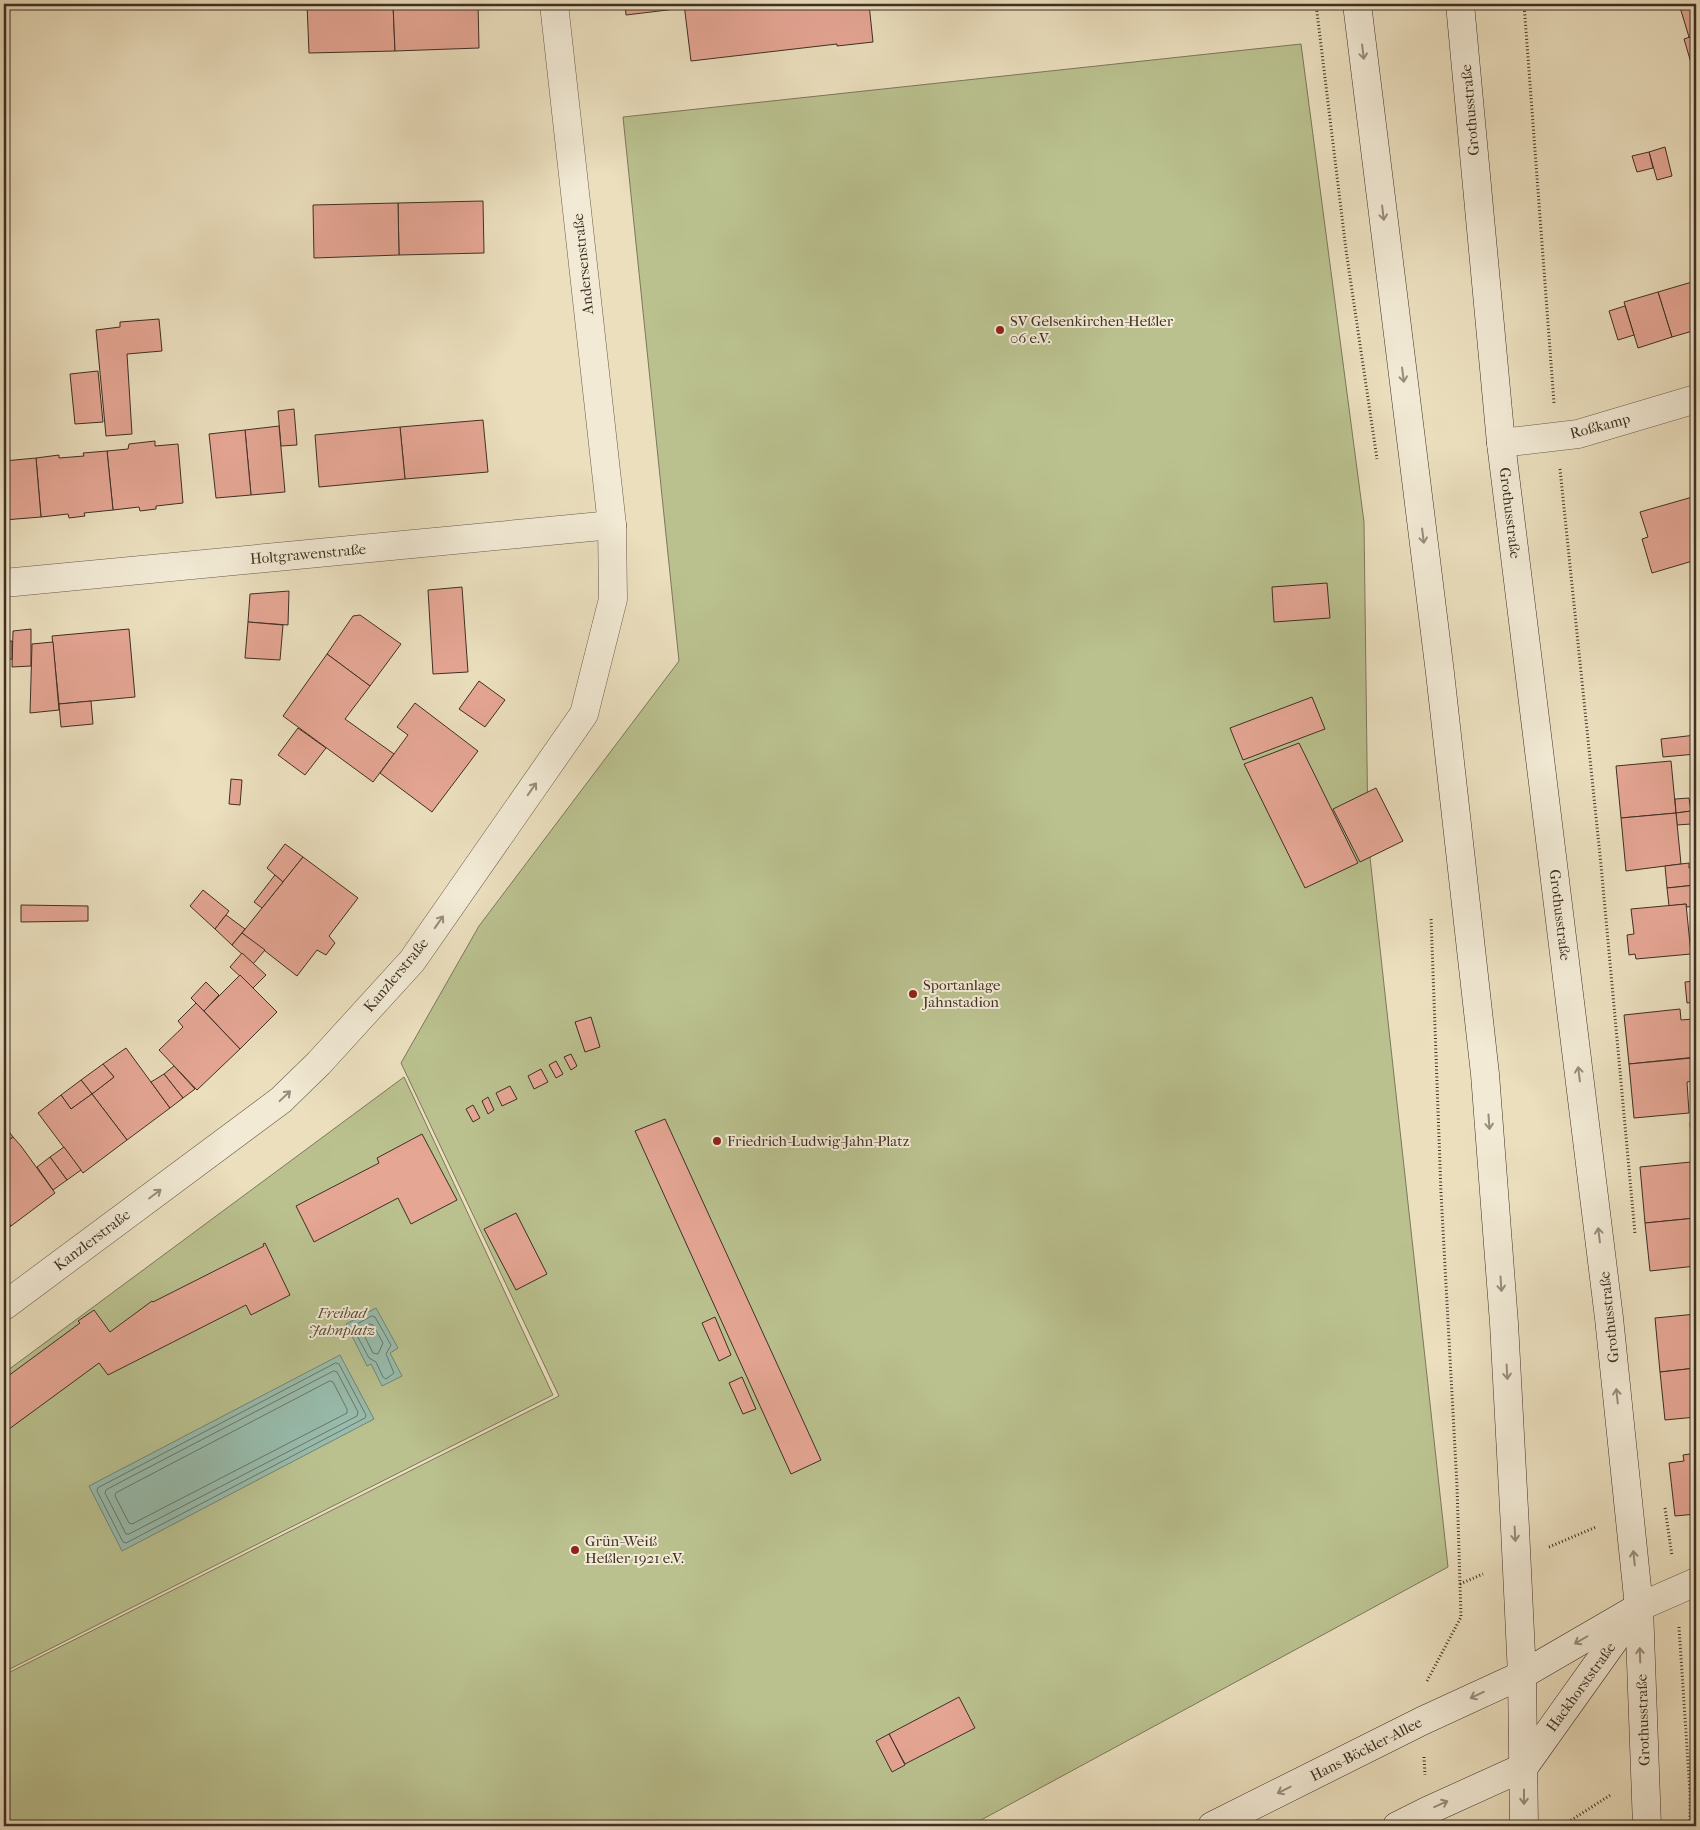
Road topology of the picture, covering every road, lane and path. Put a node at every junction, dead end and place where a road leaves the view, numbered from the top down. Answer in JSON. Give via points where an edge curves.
{"nodes":[{"id":1,"x":554,"y":4,"type":"edge"},
{"id":2,"x":1316,"y":4,"type":"edge"},
{"id":3,"x":1357,"y":4,"type":"edge"},
{"id":4,"x":1460,"y":4,"type":"edge"},
{"id":5,"x":1524,"y":4,"type":"edge"},
{"id":6,"x":1696,"y":399,"type":"edge"},
{"id":7,"x":1554,"y":403,"type":"dead end"},
{"id":8,"x":1501,"y":443,"type":"junction"},
{"id":9,"x":1559,"y":460,"type":"dead end"},
{"id":10,"x":1378,"y":468,"type":"dead end"},
{"id":11,"x":612,"y":525,"type":"junction"},
{"id":12,"x":4,"y":583,"type":"edge"},
{"id":13,"x":1430,"y":911,"type":"dead end"},
{"id":14,"x":1636,"y":1239,"type":"dead end"},
{"id":15,"x":4,"y":1306,"type":"edge"},
{"id":16,"x":1664,"y":1500,"type":"dead end"},
{"id":17,"x":1600,"y":1526,"type":"dead end"},
{"id":18,"x":1558,"y":1543,"type":"dead end"},
{"id":19,"x":1671,"y":1545,"type":"dead end"},
{"id":20,"x":1478,"y":1576,"type":"dead end"},
{"id":21,"x":1696,"y":1582,"type":"edge"},
{"id":22,"x":1460,"y":1584,"type":"junction"},
{"id":23,"x":1638,"y":1606,"type":"junction"},
{"id":24,"x":1679,"y":1624,"type":"dead end"},
{"id":25,"x":1522,"y":1675,"type":"junction"},
{"id":26,"x":1425,"y":1686,"type":"dead end"},
{"id":27,"x":1424,"y":1752,"type":"dead end"},
{"id":28,"x":1524,"y":1767,"type":"junction"},
{"id":29,"x":1425,"y":1775,"type":"dead end"},
{"id":30,"x":1608,"y":1797,"type":"dead end"},
{"id":31,"x":1212,"y":1826,"type":"edge"},
{"id":32,"x":1397,"y":1826,"type":"edge"},
{"id":33,"x":1524,"y":1826,"type":"edge"},
{"id":34,"x":1562,"y":1826,"type":"edge"},
{"id":35,"x":1647,"y":1826,"type":"edge"},
{"id":36,"x":1690,"y":1826,"type":"edge"}],
"edges":[{"from":1,"to":11,"type":"main road","name":"Andersenstraße"},
{"from":2,"to":10,"type":"path","via":[[1346,250]]},
{"from":3,"to":25,"type":"main road","one_way":true,"via":[[1440,673],[1485,1074],[1504,1323]]},
{"from":4,"to":8,"type":"main road","name":"Grothusstraße"},
{"from":5,"to":7,"type":"path"},
{"from":6,"to":8,"type":"main road","name":"Roßkamp","via":[[1578,434]]},
{"from":23,"to":8,"type":"main road","name":"Grothusstraße","one_way":true,"via":[[1608,1308]]},
{"from":9,"to":14,"type":"path"},
{"from":11,"to":12,"type":"main road","name":"Holtgrawenstraße"},
{"from":15,"to":11,"type":"main road","name":"Kanzlerstraße","one_way":true,"via":[[281,1100],[412,961],[584,714],[613,599]]},
{"from":13,"to":22,"type":"path"},
{"from":16,"to":19,"type":"path"},
{"from":17,"to":18,"type":"path"},
{"from":20,"to":22,"type":"path"},
{"from":21,"to":23,"type":"main road","name":"Hackhorststraße"},
{"from":22,"to":26,"type":"path","via":[[1461,1617]]},
{"from":23,"to":25,"type":"main road","name":"Hackhorststraße","one_way":true},
{"from":23,"to":28,"type":"main road","name":"Hackhorststraße"},
{"from":35,"to":23,"type":"main road","name":"Grothusstraße","one_way":true},
{"from":24,"to":36,"type":"path"},
{"from":25,"to":28,"type":"main road"},
{"from":25,"to":31,"type":"main road","name":"Hans-Böckler-Allee","one_way":true},
{"from":27,"to":29,"type":"path"},
{"from":32,"to":28,"type":"main road","one_way":true},
{"from":28,"to":33,"type":"main road","one_way":true},
{"from":30,"to":34,"type":"path"}]}
